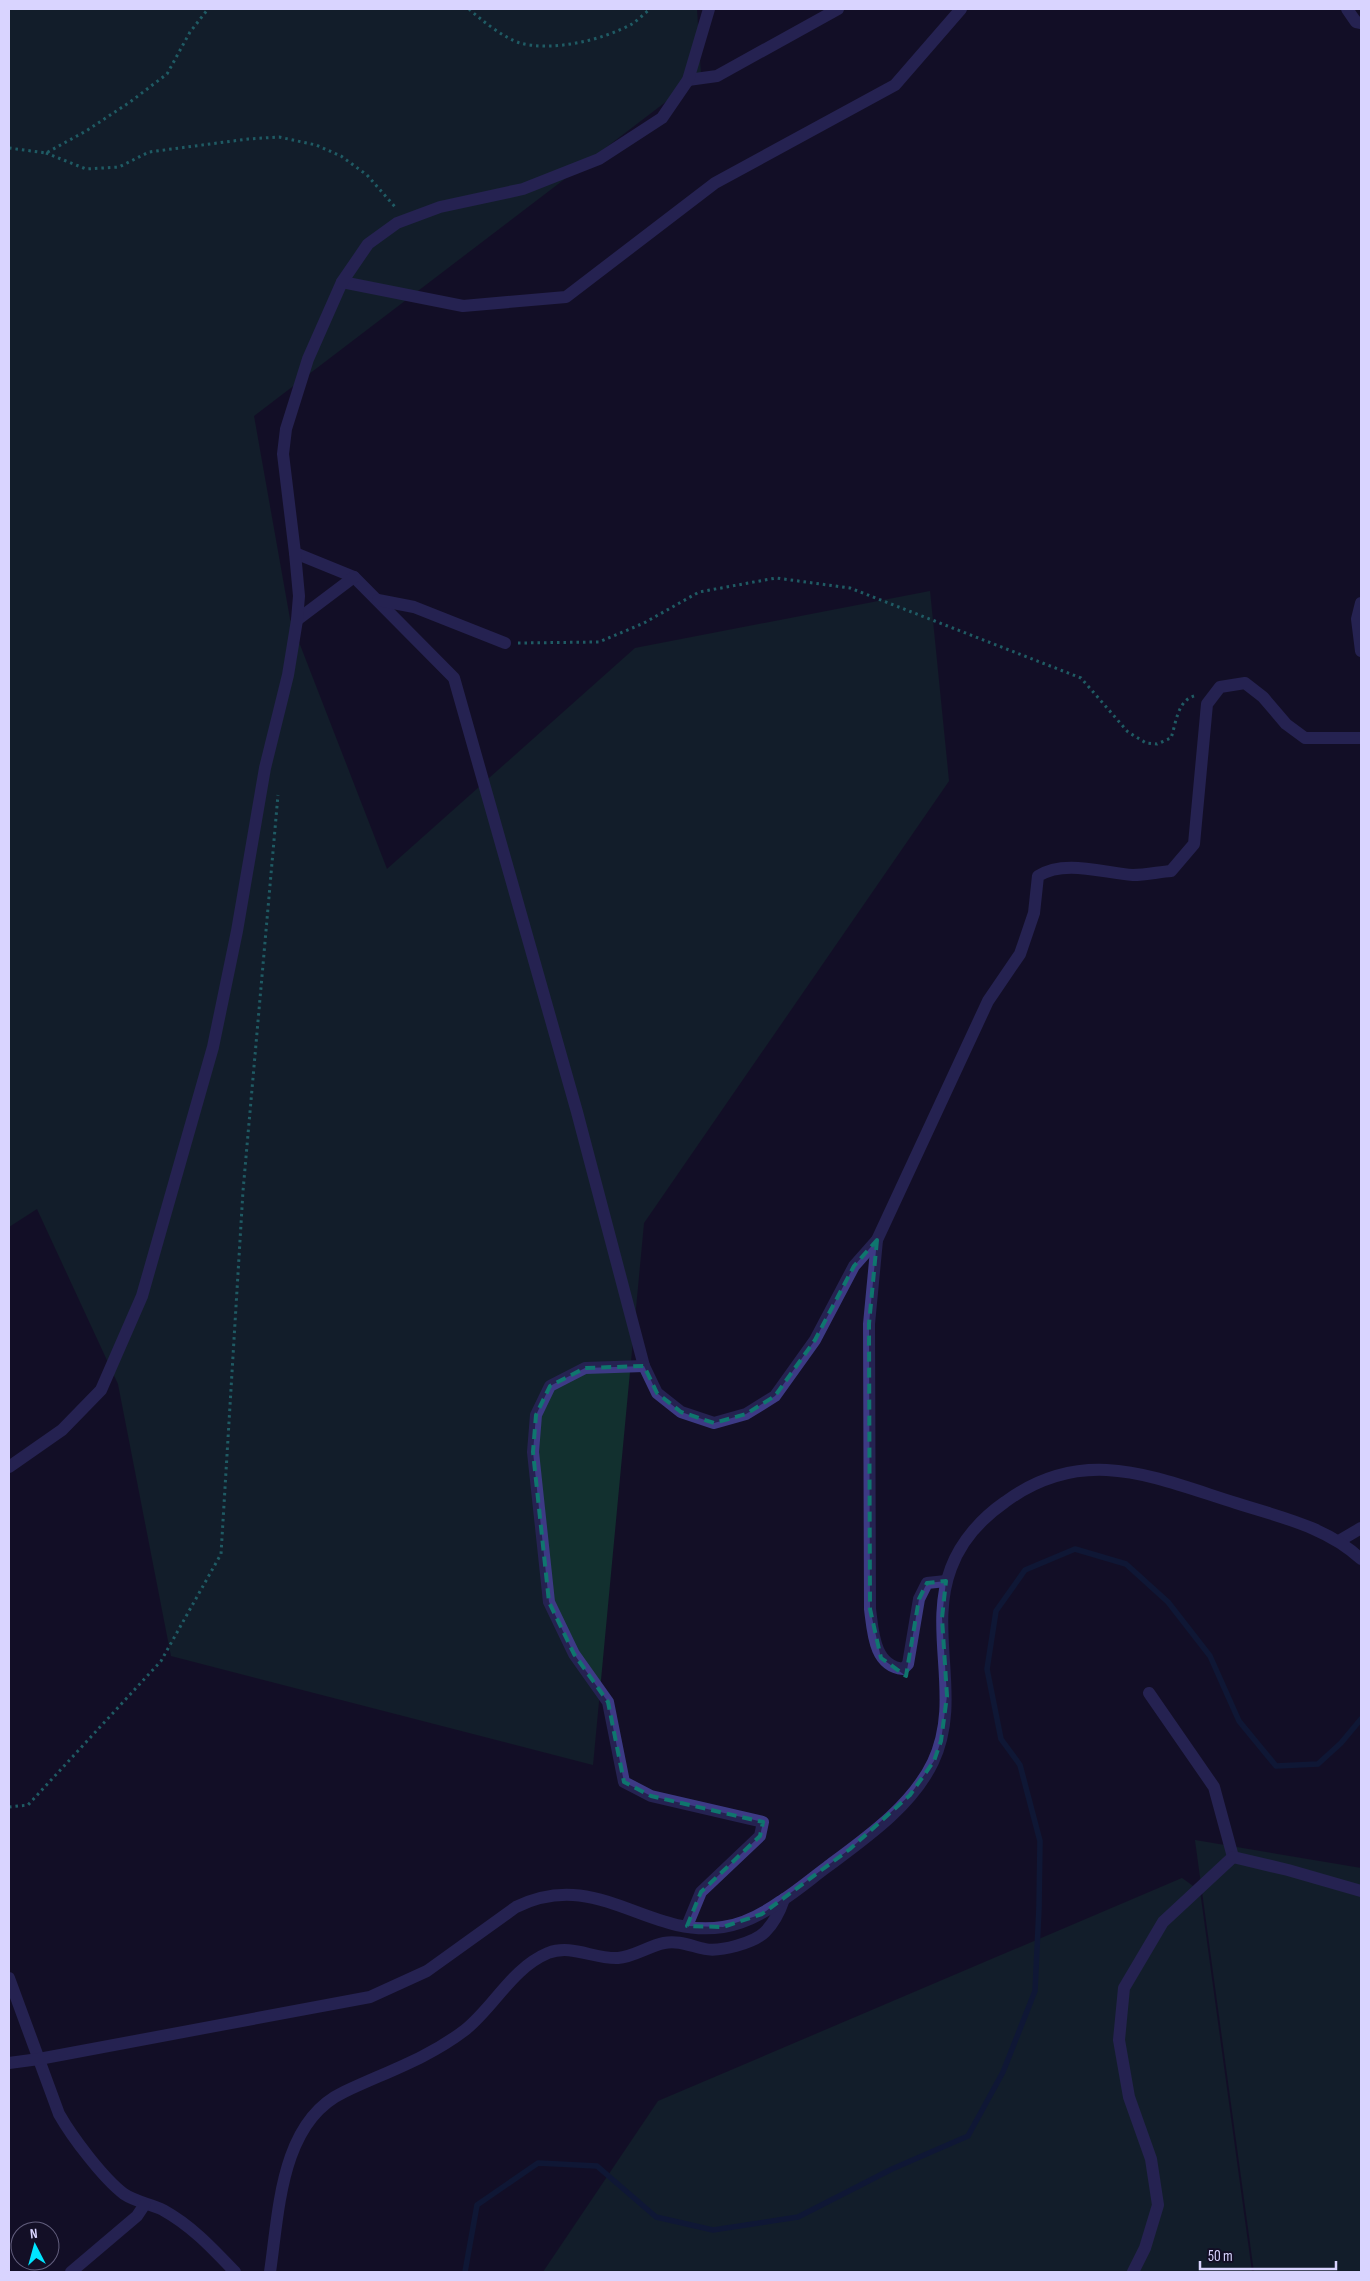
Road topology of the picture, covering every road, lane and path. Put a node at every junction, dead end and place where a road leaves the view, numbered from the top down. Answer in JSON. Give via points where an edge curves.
{"nodes":[{"id":1,"x":208,"y":9,"type":"edge"},
{"id":2,"x":469,"y":9,"type":"edge"},
{"id":3,"x":650,"y":9,"type":"edge"},
{"id":4,"x":709,"y":9,"type":"edge"},
{"id":5,"x":838,"y":9,"type":"edge"},
{"id":6,"x":962,"y":9,"type":"edge"},
{"id":7,"x":1347,"y":9,"type":"edge"},
{"id":8,"x":1361,"y":23,"type":"edge"},
{"id":9,"x":688,"y":80,"type":"junction"},
{"id":10,"x":9,"y":148,"type":"edge"},
{"id":11,"x":46,"y":153,"type":"junction"},
{"id":12,"x":406,"y":220,"type":"junction"},
{"id":13,"x":342,"y":282,"type":"junction"},
{"id":14,"x":295,"y":553,"type":"junction"},
{"id":15,"x":354,"y":576,"type":"junction"},
{"id":16,"x":378,"y":600,"type":"junction"},
{"id":17,"x":1361,"y":603,"type":"edge"},
{"id":18,"x":297,"y":620,"type":"junction"},
{"id":19,"x":505,"y":644,"type":"joint"},
{"id":20,"x":1361,"y":651,"type":"edge"},
{"id":21,"x":1212,"y":698,"type":"junction"},
{"id":22,"x":1361,"y":738,"type":"edge"},
{"id":23,"x":278,"y":794,"type":"dead end"},
{"id":24,"x":877,"y":1240,"type":"junction"},
{"id":25,"x":644,"y":1366,"type":"junction"},
{"id":26,"x":9,"y":1467,"type":"edge"},
{"id":27,"x":1361,"y":1528,"type":"edge"},
{"id":28,"x":1340,"y":1541,"type":"junction"},
{"id":29,"x":1361,"y":1559,"type":"edge"},
{"id":30,"x":946,"y":1582,"type":"junction"},
{"id":31,"x":1149,"y":1693,"type":"dead end"},
{"id":32,"x":9,"y":1807,"type":"edge"},
{"id":33,"x":1233,"y":1857,"type":"junction"},
{"id":34,"x":1361,"y":1891,"type":"edge"},
{"id":35,"x":784,"y":1899,"type":"junction"},
{"id":36,"x":687,"y":1926,"type":"junction"},
{"id":37,"x":9,"y":1978,"type":"edge"},
{"id":38,"x":39,"y":2059,"type":"junction"},
{"id":39,"x":9,"y":2063,"type":"edge"},
{"id":40,"x":145,"y":2204,"type":"junction"},
{"id":41,"x":71,"y":2272,"type":"edge"},
{"id":42,"x":235,"y":2272,"type":"edge"},
{"id":43,"x":270,"y":2272,"type":"edge"},
{"id":44,"x":1133,"y":2272,"type":"edge"}],
"edges":[{"from":1,"to":11,"type":"path","via":[[190,32],[167,74],[101,121]]},
{"from":2,"to":3,"type":"path","via":[[480,20],[519,42],[544,47],[601,37],[633,23]]},
{"from":4,"to":9,"type":"street"},
{"from":5,"to":9,"type":"street","via":[[718,76]]},
{"from":6,"to":13,"type":"street","via":[[895,85],[716,183],[566,297],[463,306]]},
{"from":7,"to":8,"type":"street","via":[[1356,22]]},
{"from":9,"to":12,"type":"street","via":[[662,118],[599,159],[523,188],[440,207]]},
{"from":10,"to":11,"type":"path"},
{"from":11,"to":12,"type":"path","via":[[86,169],[118,167],[149,152],[279,136],[316,145],[341,156],[367,175]]},
{"from":12,"to":13,"type":"street","via":[[368,244]]},
{"from":13,"to":14,"type":"street","via":[[308,359],[286,429],[283,454]]},
{"from":14,"to":15,"type":"street"},
{"from":14,"to":18,"type":"street"},
{"from":15,"to":16,"type":"street"},
{"from":15,"to":18,"type":"street"},
{"from":16,"to":19,"type":"street","via":[[414,607]]},
{"from":16,"to":25,"type":"street","via":[[454,678],[577,1112]]},
{"from":17,"to":20,"type":"street","via":[[1357,619]]},
{"from":18,"to":26,"type":"street","via":[[288,675],[265,768],[213,1047],[142,1296],[101,1390],[62,1430]]},
{"from":19,"to":21,"type":"path","via":[[599,642],[644,623],[699,592],[776,578],[850,588],[1081,678],[1128,732],[1146,743],[1157,744],[1171,738],[1180,708],[1188,698],[1200,695]]},
{"from":21,"to":22,"type":"street","via":[[1220,687],[1244,683],[1305,738]]},
{"from":21,"to":24,"type":"street","via":[[1208,704],[1194,844],[1171,871],[1134,875],[1097,869],[1049,870],[1038,876],[1034,913],[1020,954],[988,1001]]},
{"from":23,"to":32,"type":"path","via":[[243,1191],[221,1554],[161,1661],[28,1805]]},
{"from":24,"to":25,"type":"street","via":[[854,1266],[815,1340],[775,1396],[746,1414],[714,1423],[681,1412],[657,1393]]},
{"from":24,"to":30,"type":"street","via":[[869,1324],[870,1609],[874,1639],[881,1658],[895,1668],[903,1669],[908,1664],[919,1599],[927,1583]]},
{"from":25,"to":36,"type":"street","via":[[585,1368],[550,1386],[536,1415],[533,1452],[549,1602],[574,1654],[608,1702],[624,1782],[651,1796],[762,1822],[760,1836],[701,1892]]},
{"from":27,"to":28,"type":"street"},
{"from":28,"to":29,"type":"street"},
{"from":28,"to":30,"type":"street","via":[[1303,1524],[1153,1477],[1131,1471],[1085,1469],[1038,1482],[984,1519],[960,1548]]},
{"from":30,"to":35,"type":"street","via":[[942,1618],[946,1719],[934,1761],[924,1778],[895,1811]]},
{"from":31,"to":33,"type":"street","via":[[1214,1786]]},
{"from":33,"to":34,"type":"street"},
{"from":33,"to":44,"type":"street","via":[[1163,1922],[1124,1988],[1119,2040],[1129,2097],[1151,2159],[1158,2205]]},
{"from":35,"to":36,"type":"street","via":[[762,1914],[736,1924]]},
{"from":35,"to":43,"type":"street","via":[[764,1933],[719,1950],[665,1942],[620,1958],[598,1957],[577,1950],[548,1953],[516,1976],[481,2016],[464,2030],[403,2067],[343,2092],[324,2104],[304,2130],[289,2162]]},
{"from":36,"to":38,"type":"street","via":[[585,1895],[550,1895],[516,1907],[427,1972],[370,1997]]},
{"from":37,"to":38,"type":"street"},
{"from":38,"to":39,"type":"street"},
{"from":38,"to":40,"type":"street","via":[[59,2114],[71,2135],[111,2182]]},
{"from":40,"to":41,"type":"street","via":[[137,2216]]},
{"from":40,"to":42,"type":"street","via":[[162,2210],[193,2230]]}]}
